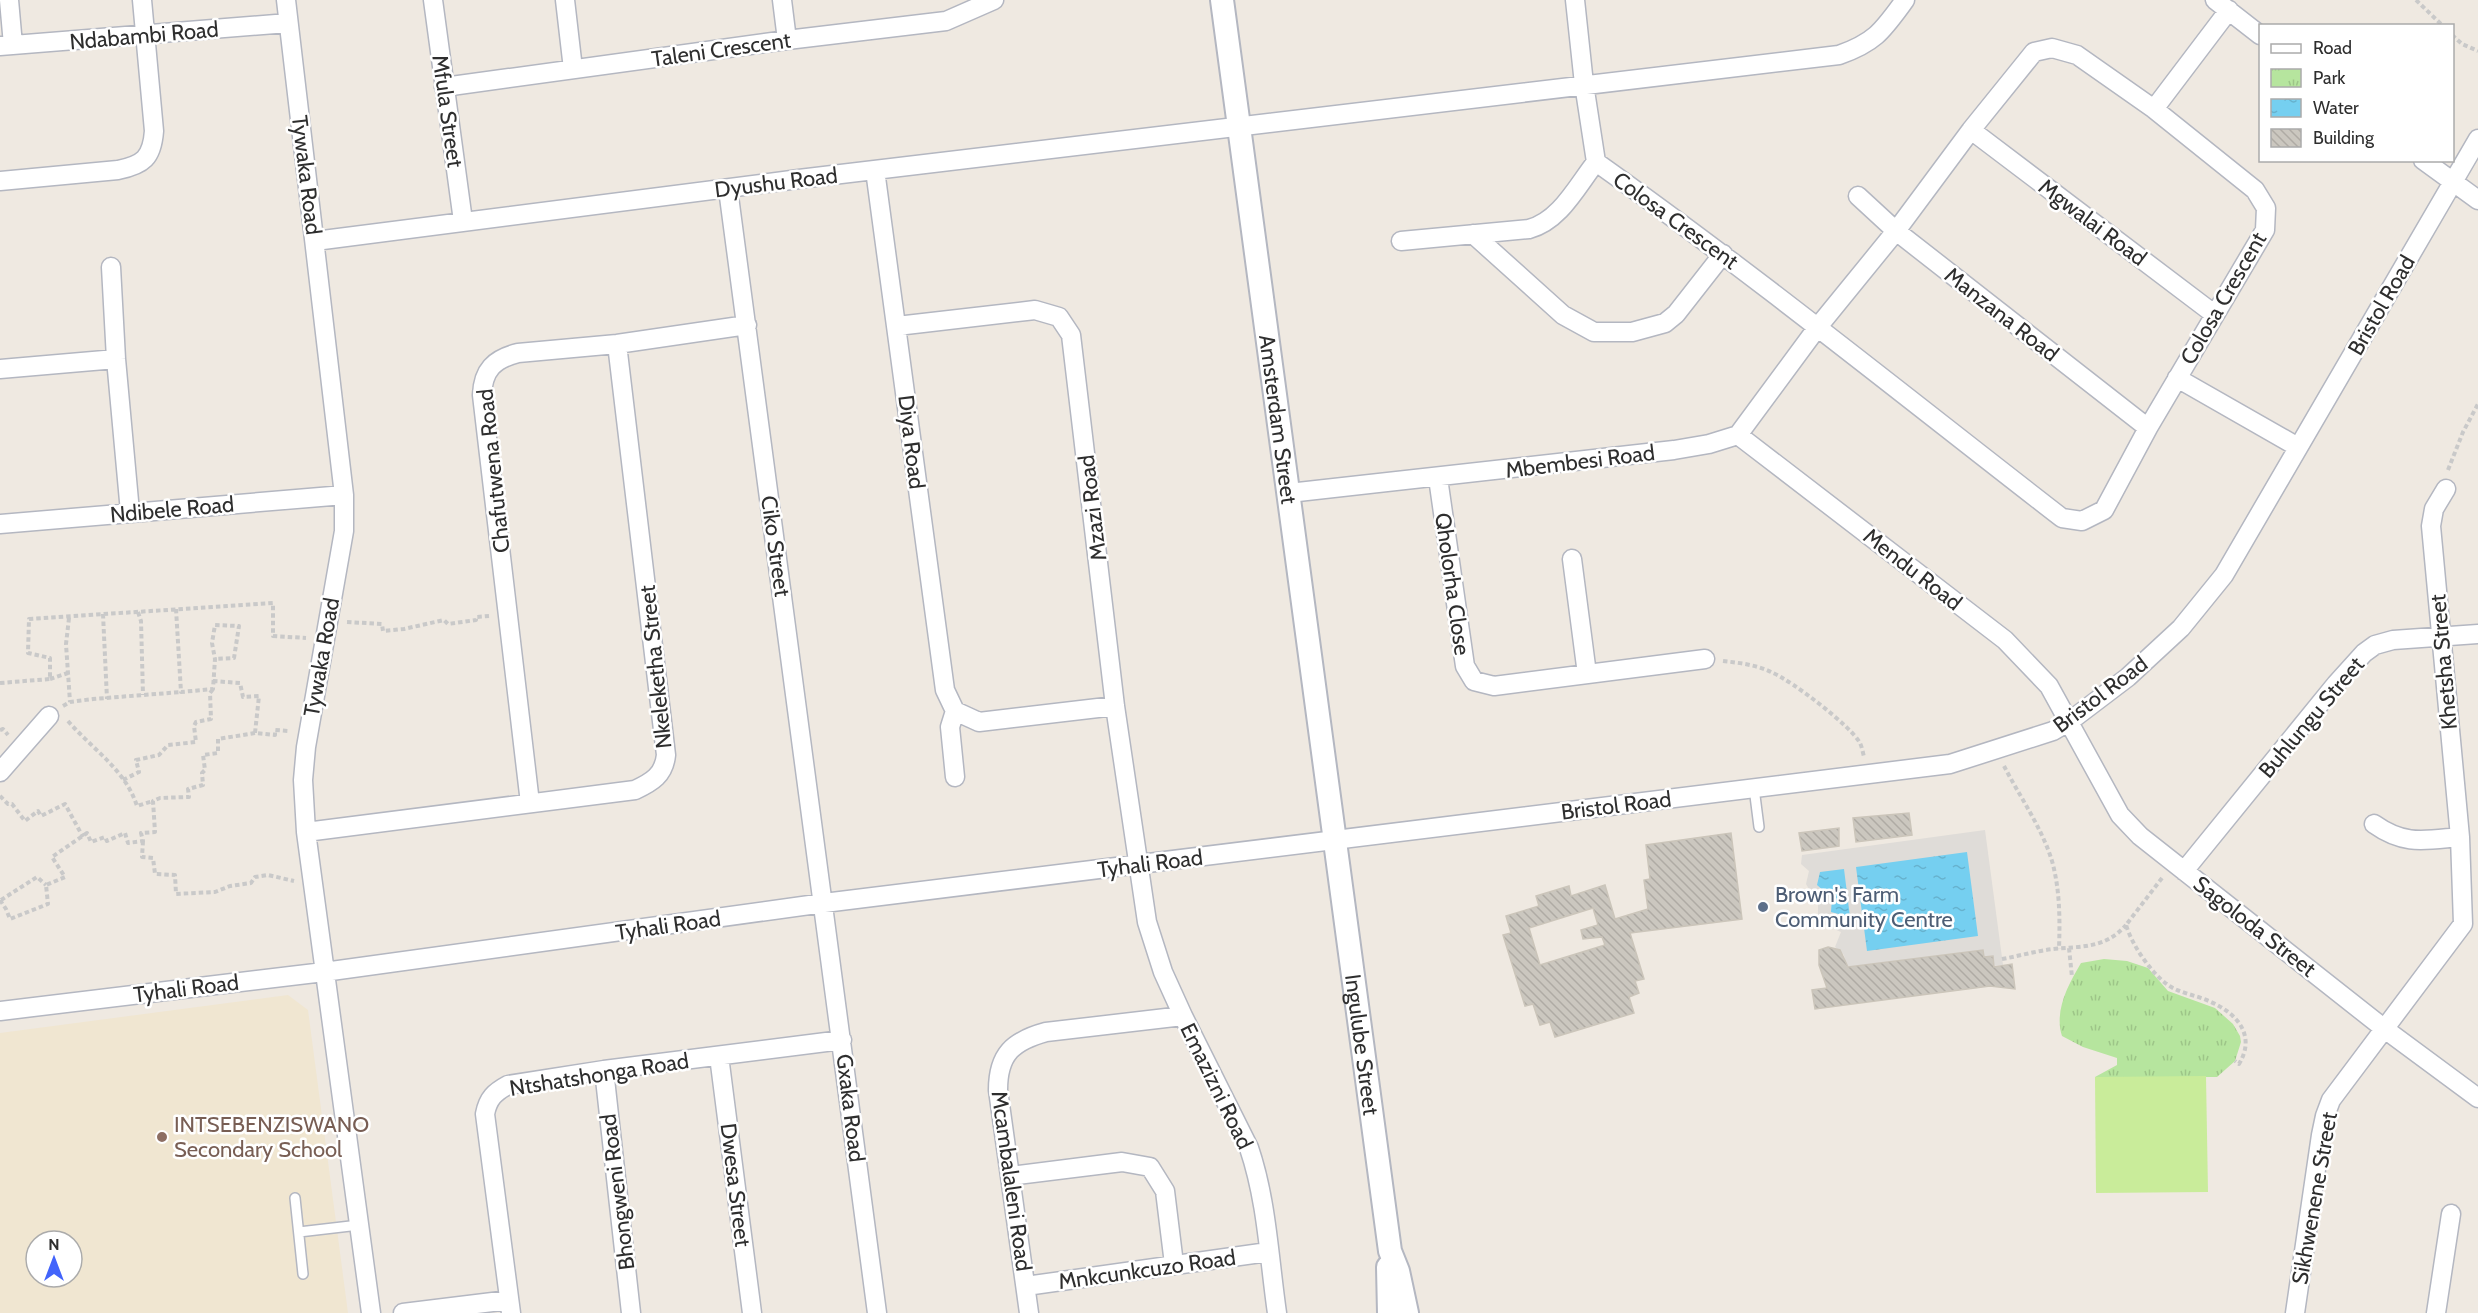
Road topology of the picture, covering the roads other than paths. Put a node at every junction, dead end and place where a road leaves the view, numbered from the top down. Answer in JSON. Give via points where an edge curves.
{"nodes":[{"id":1,"x":9,"y":0,"type":"edge"},
{"id":2,"x":142,"y":0,"type":"edge"},
{"id":3,"x":286,"y":0,"type":"edge"},
{"id":4,"x":433,"y":0,"type":"edge"},
{"id":5,"x":565,"y":0,"type":"edge"},
{"id":6,"x":782,"y":0,"type":"edge"},
{"id":7,"x":994,"y":0,"type":"edge"},
{"id":8,"x":1222,"y":0,"type":"edge"},
{"id":9,"x":1575,"y":0,"type":"edge"},
{"id":10,"x":1905,"y":0,"type":"edge"},
{"id":11,"x":2222,"y":5,"type":"edge"},
{"id":12,"x":288,"y":23,"type":"junction"},
{"id":13,"x":2259,"y":34,"type":"edge"},
{"id":14,"x":146,"y":35,"type":"junction"},
{"id":15,"x":787,"y":40,"type":"junction"},
{"id":16,"x":7,"y":46,"type":"edge"},
{"id":17,"x":573,"y":69,"type":"junction"},
{"id":18,"x":1584,"y":84,"type":"junction"},
{"id":19,"x":444,"y":87,"type":"junction"},
{"id":20,"x":2154,"y":109,"type":"junction"},
{"id":21,"x":1238,"y":125,"type":"junction"},
{"id":22,"x":1971,"y":130,"type":"junction"},
{"id":23,"x":2478,"y":139,"type":"edge"},
{"id":24,"x":1596,"y":162,"type":"junction"},
{"id":25,"x":2426,"y":162,"type":"edge"},
{"id":26,"x":875,"y":170,"type":"junction"},
{"id":27,"x":0,"y":181,"type":"edge"},
{"id":28,"x":2452,"y":182,"type":"junction"},
{"id":29,"x":728,"y":189,"type":"junction"},
{"id":30,"x":1858,"y":196,"type":"dead end"},
{"id":31,"x":2478,"y":200,"type":"edge"},
{"id":32,"x":463,"y":222,"type":"junction"},
{"id":33,"x":1896,"y":231,"type":"junction"},
{"id":34,"x":1473,"y":234,"type":"junction"},
{"id":35,"x":1401,"y":241,"type":"dead end"},
{"id":36,"x":315,"y":242,"type":"junction"},
{"id":37,"x":1723,"y":254,"type":"junction"},
{"id":38,"x":111,"y":267,"type":"dead end"},
{"id":39,"x":2214,"y":314,"type":"junction"},
{"id":40,"x":747,"y":325,"type":"junction"},
{"id":41,"x":897,"y":326,"type":"junction"},
{"id":42,"x":1817,"y":328,"type":"junction"},
{"id":43,"x":617,"y":344,"type":"junction"},
{"id":44,"x":116,"y":359,"type":"junction"},
{"id":45,"x":0,"y":369,"type":"edge"},
{"id":46,"x":2177,"y":378,"type":"junction"},
{"id":47,"x":2148,"y":428,"type":"junction"},
{"id":48,"x":1738,"y":435,"type":"junction"},
{"id":49,"x":2298,"y":447,"type":"junction"},
{"id":50,"x":1438,"y":478,"type":"junction"},
{"id":51,"x":2446,"y":489,"type":"road end"},
{"id":52,"x":1289,"y":493,"type":"junction"},
{"id":53,"x":344,"y":495,"type":"junction"},
{"id":54,"x":130,"y":512,"type":"junction"},
{"id":55,"x":0,"y":524,"type":"edge"},
{"id":56,"x":1572,"y":559,"type":"dead end"},
{"id":57,"x":2478,"y":634,"type":"edge"},
{"id":58,"x":2441,"y":638,"type":"junction"},
{"id":59,"x":1704,"y":659,"type":"road end"},
{"id":60,"x":1587,"y":674,"type":"junction"},
{"id":61,"x":1115,"y":706,"type":"junction"},
{"id":62,"x":955,"y":711,"type":"junction"},
{"id":63,"x":53,"y":712,"type":"road end"},
{"id":64,"x":2070,"y":720,"type":"junction"},
{"id":65,"x":0,"y":771,"type":"edge"},
{"id":66,"x":955,"y":777,"type":"dead end"},
{"id":67,"x":1754,"y":788,"type":"junction"},
{"id":68,"x":530,"y":803,"type":"junction"},
{"id":69,"x":2374,"y":824,"type":"dead end"},
{"id":70,"x":1759,"y":827,"type":"dead end"},
{"id":71,"x":306,"y":832,"type":"junction"},
{"id":72,"x":2460,"y":837,"type":"junction"},
{"id":73,"x":1336,"y":839,"type":"junction"},
{"id":74,"x":1138,"y":864,"type":"junction"},
{"id":75,"x":2179,"y":867,"type":"junction"},
{"id":76,"x":824,"y":903,"type":"junction"},
{"id":77,"x":324,"y":972,"type":"junction"},
{"id":78,"x":0,"y":1011,"type":"edge"},
{"id":79,"x":1183,"y":1016,"type":"junction"},
{"id":80,"x":2386,"y":1030,"type":"junction"},
{"id":81,"x":842,"y":1040,"type":"junction"},
{"id":82,"x":719,"y":1056,"type":"junction"},
{"id":83,"x":603,"y":1070,"type":"junction"},
{"id":84,"x":2478,"y":1098,"type":"edge"},
{"id":85,"x":1011,"y":1176,"type":"junction"},
{"id":86,"x":295,"y":1198,"type":"dead end"},
{"id":87,"x":2451,"y":1214,"type":"dead end"},
{"id":88,"x":359,"y":1225,"type":"junction"},
{"id":89,"x":299,"y":1232,"type":"junction"},
{"id":90,"x":1390,"y":1251,"type":"junction"},
{"id":91,"x":1268,"y":1252,"type":"junction"},
{"id":92,"x":1174,"y":1264,"type":"junction"},
{"id":93,"x":303,"y":1274,"type":"dead end"},
{"id":94,"x":1026,"y":1286,"type":"junction"},
{"id":95,"x":510,"y":1306,"type":"edge"},
{"id":96,"x":371,"y":1313,"type":"edge"},
{"id":97,"x":403,"y":1313,"type":"edge"},
{"id":98,"x":631,"y":1313,"type":"edge"},
{"id":99,"x":752,"y":1313,"type":"edge"},
{"id":100,"x":877,"y":1313,"type":"edge"},
{"id":101,"x":1029,"y":1313,"type":"edge"},
{"id":102,"x":1277,"y":1313,"type":"edge"},
{"id":103,"x":1389,"y":1313,"type":"edge"},
{"id":104,"x":1407,"y":1313,"type":"edge"},
{"id":105,"x":2295,"y":1313,"type":"edge"},
{"id":106,"x":2436,"y":1313,"type":"edge"}],
"edges":[{"from":1,"to":16,"type":"street"},
{"from":2,"to":14,"type":"street"},
{"from":3,"to":12,"type":"street","name":"Tywaka Road"},
{"from":4,"to":19,"type":"street","name":"Mfula Street"},
{"from":5,"to":17,"type":"street"},
{"from":6,"to":15,"type":"street"},
{"from":7,"to":15,"type":"street","name":"Taleni Crescent","via":[[946,21]]},
{"from":8,"to":21,"type":"street","name":"Amsterdam Street"},
{"from":9,"to":18,"type":"street","name":"Colosa Crescent"},
{"from":10,"to":18,"type":"street","name":"Dyushu Road","via":[[1884,29],[1863,46],[1839,55]]},
{"from":11,"to":13,"type":"street"},
{"from":11,"to":20,"type":"street"},
{"from":12,"to":14,"type":"street","name":"Ndabambi Road"},
{"from":12,"to":36,"type":"street","name":"Tywaka Road"},
{"from":14,"to":16,"type":"street","name":"Ndabambi Road"},
{"from":14,"to":27,"type":"street","via":[[154,131],[145,160],[118,170]]},
{"from":15,"to":17,"type":"street","name":"Taleni Crescent"},
{"from":17,"to":19,"type":"street","name":"Taleni Crescent"},
{"from":18,"to":21,"type":"street","name":"Dyushu Road"},
{"from":18,"to":24,"type":"street","name":"Colosa Crescent"},
{"from":19,"to":32,"type":"street","name":"Mfula Street"},
{"from":20,"to":22,"type":"street","name":"Colosa Crescent","via":[[2077,55],[2052,48],[2034,52]]},
{"from":20,"to":39,"type":"street","name":"Colosa Crescent","via":[[2255,190],[2266,208],[2265,230]]},
{"from":21,"to":26,"type":"street","name":"Dyushu Road"},
{"from":21,"to":52,"type":"street","name":"Amsterdam Street"},
{"from":22,"to":33,"type":"street","name":"Colosa Crescent"},
{"from":22,"to":39,"type":"street","name":"Mgwalai Road"},
{"from":23,"to":28,"type":"street","name":"Bristol Road"},
{"from":24,"to":34,"type":"street","via":[[1544,224]]},
{"from":24,"to":37,"type":"street","name":"Colosa Crescent"},
{"from":25,"to":28,"type":"street"},
{"from":26,"to":29,"type":"street","name":"Dyushu Road"},
{"from":26,"to":41,"type":"street","name":"Diya Road"},
{"from":28,"to":31,"type":"street"},
{"from":28,"to":49,"type":"street","name":"Bristol Road"},
{"from":29,"to":32,"type":"street","name":"Dyushu Road"},
{"from":29,"to":40,"type":"street","name":"Ciko Street"},
{"from":30,"to":33,"type":"street","name":"Manzana Road"},
{"from":32,"to":36,"type":"street","name":"Dyushu Road"},
{"from":33,"to":42,"type":"street","name":"Colosa Crescent"},
{"from":33,"to":47,"type":"street","name":"Manzana Road"},
{"from":34,"to":35,"type":"street"},
{"from":34,"to":37,"type":"street","via":[[1563,315],[1594,332],[1632,332],[1665,323]]},
{"from":36,"to":53,"type":"street","name":"Tywaka Road"},
{"from":37,"to":42,"type":"street","name":"Colosa Crescent"},
{"from":38,"to":44,"type":"street"},
{"from":39,"to":46,"type":"street","name":"Colosa Crescent"},
{"from":40,"to":43,"type":"street","name":"Chafutwena Road"},
{"from":40,"to":76,"type":"street","name":"Ciko Street"},
{"from":41,"to":61,"type":"street","name":"Mzazi Road","via":[[1035,310],[1059,317],[1071,335]]},
{"from":41,"to":62,"type":"street","name":"Diya Road","via":[[945,690]]},
{"from":42,"to":47,"type":"street","name":"Colosa Crescent","via":[[2062,518],[2082,521],[2104,510]]},
{"from":42,"to":48,"type":"street"},
{"from":43,"to":68,"type":"street","name":"Nkeleketha Street","via":[[665,763],[652,782],[635,790]]},
{"from":43,"to":68,"type":"street","name":"Chafutwena Road","via":[[518,353],[503,357],[486,373],[482,395]]},
{"from":44,"to":45,"type":"street"},
{"from":44,"to":54,"type":"street"},
{"from":46,"to":47,"type":"street","name":"Colosa Crescent"},
{"from":46,"to":49,"type":"street"},
{"from":48,"to":50,"type":"street","name":"Mbembesi Road","via":[[1674,450]]},
{"from":48,"to":64,"type":"street","name":"Mendu Road","via":[[2005,640],[2049,686]]},
{"from":49,"to":64,"type":"street","name":"Bristol Road","via":[[2224,575],[2181,628],[2128,677]]},
{"from":50,"to":52,"type":"street","name":"Mbembesi Road"},
{"from":50,"to":60,"type":"street","name":"Qholorha Close","via":[[1465,666],[1474,681],[1494,686]]},
{"from":51,"to":58,"type":"street","name":"Khetsha Street","via":[[2434,509],[2431,526]]},
{"from":52,"to":73,"type":"street","name":"Amsterdam Street"},
{"from":53,"to":54,"type":"street","name":"Ndibele Road"},
{"from":53,"to":71,"type":"street","name":"Tywaka Road","via":[[344,531],[308,734],[303,780]]},
{"from":54,"to":55,"type":"street","name":"Ndibele Road"},
{"from":56,"to":60,"type":"street"},
{"from":57,"to":58,"type":"street","name":"Buhlungu Street"},
{"from":58,"to":72,"type":"street","name":"Khetsha Street"},
{"from":58,"to":75,"type":"street","name":"Buhlungu Street","via":[[2393,640],[2364,653]]},
{"from":59,"to":60,"type":"street","name":"Qholorha Close"},
{"from":61,"to":62,"type":"street","via":[[979,722]]},
{"from":61,"to":74,"type":"street","name":"Mzazi Road"},
{"from":62,"to":66,"type":"street","name":"Diya Road","via":[[950,727]]},
{"from":63,"to":65,"type":"street"},
{"from":64,"to":67,"type":"street","name":"Bristol Road","via":[[2053,731],[1950,764]]},
{"from":64,"to":75,"type":"street","name":"Sagoloda Street","via":[[2120,815]]},
{"from":67,"to":70,"type":"lane"},
{"from":67,"to":73,"type":"street","name":"Bristol Road"},
{"from":68,"to":71,"type":"street","name":"Nkeleketha Street"},
{"from":69,"to":72,"type":"street","via":[[2402,839]]},
{"from":71,"to":77,"type":"street","name":"Tywaka Road"},
{"from":72,"to":80,"type":"street","name":"Khetsha Street","via":[[2463,924]]},
{"from":73,"to":74,"type":"street","name":"Tyhali Road"},
{"from":73,"to":90,"type":"street","name":"Ingulube Street"},
{"from":74,"to":76,"type":"street","name":"Tyhali Road"},
{"from":74,"to":79,"type":"street","name":"Emazizni Road","via":[[1153,942]]},
{"from":75,"to":80,"type":"street","name":"Sagoloda Street"},
{"from":76,"to":77,"type":"street","name":"Tyhali Road"},
{"from":76,"to":81,"type":"street","name":"Gxaka Road"},
{"from":77,"to":78,"type":"street","name":"Tyhali Road"},
{"from":77,"to":88,"type":"street","name":"Tywaka Road"},
{"from":79,"to":85,"type":"street","name":"Mcambalaleni Road","via":[[1046,1032],[1014,1045],[998,1074]]},
{"from":79,"to":91,"type":"street","name":"Emazizni Road","via":[[1249,1148],[1261,1192]]},
{"from":80,"to":84,"type":"street","name":"Sagoloda Street"},
{"from":80,"to":105,"type":"street","name":"Sikhwenene Street","via":[[2331,1100],[2325,1116]]},
{"from":81,"to":82,"type":"street","name":"Ntshatshonga Road"},
{"from":81,"to":100,"type":"street","name":"Gxaka Road"},
{"from":82,"to":83,"type":"street","name":"Ntshatshonga Road"},
{"from":82,"to":99,"type":"street","name":"Dwesa Street"},
{"from":83,"to":95,"type":"street","name":"Ntshatshonga Road","via":[[508,1085],[496,1091],[487,1103],[485,1114]]},
{"from":83,"to":98,"type":"street","name":"Bhongweni Road"},
{"from":85,"to":92,"type":"street","via":[[1122,1162],[1150,1167],[1165,1191]]},
{"from":85,"to":94,"type":"street","name":"Mcambalaleni Road"},
{"from":86,"to":89,"type":"lane"},
{"from":87,"to":106,"type":"street"},
{"from":88,"to":89,"type":"lane"},
{"from":88,"to":96,"type":"street","name":"Tywaka Road"},
{"from":89,"to":93,"type":"lane"},
{"from":90,"to":103,"type":"street","name":"Ingulube Street"},
{"from":90,"to":104,"type":"street","name":"Ingulube Street"},
{"from":91,"to":92,"type":"street","name":"Mnkcunkcuzo Road"},
{"from":91,"to":102,"type":"street","name":"Emazizni Road"},
{"from":92,"to":94,"type":"street","name":"Mnkcunkcuzo Road"},
{"from":94,"to":101,"type":"street","name":"Mcambalaleni Road"},
{"from":95,"to":97,"type":"street"}]}
